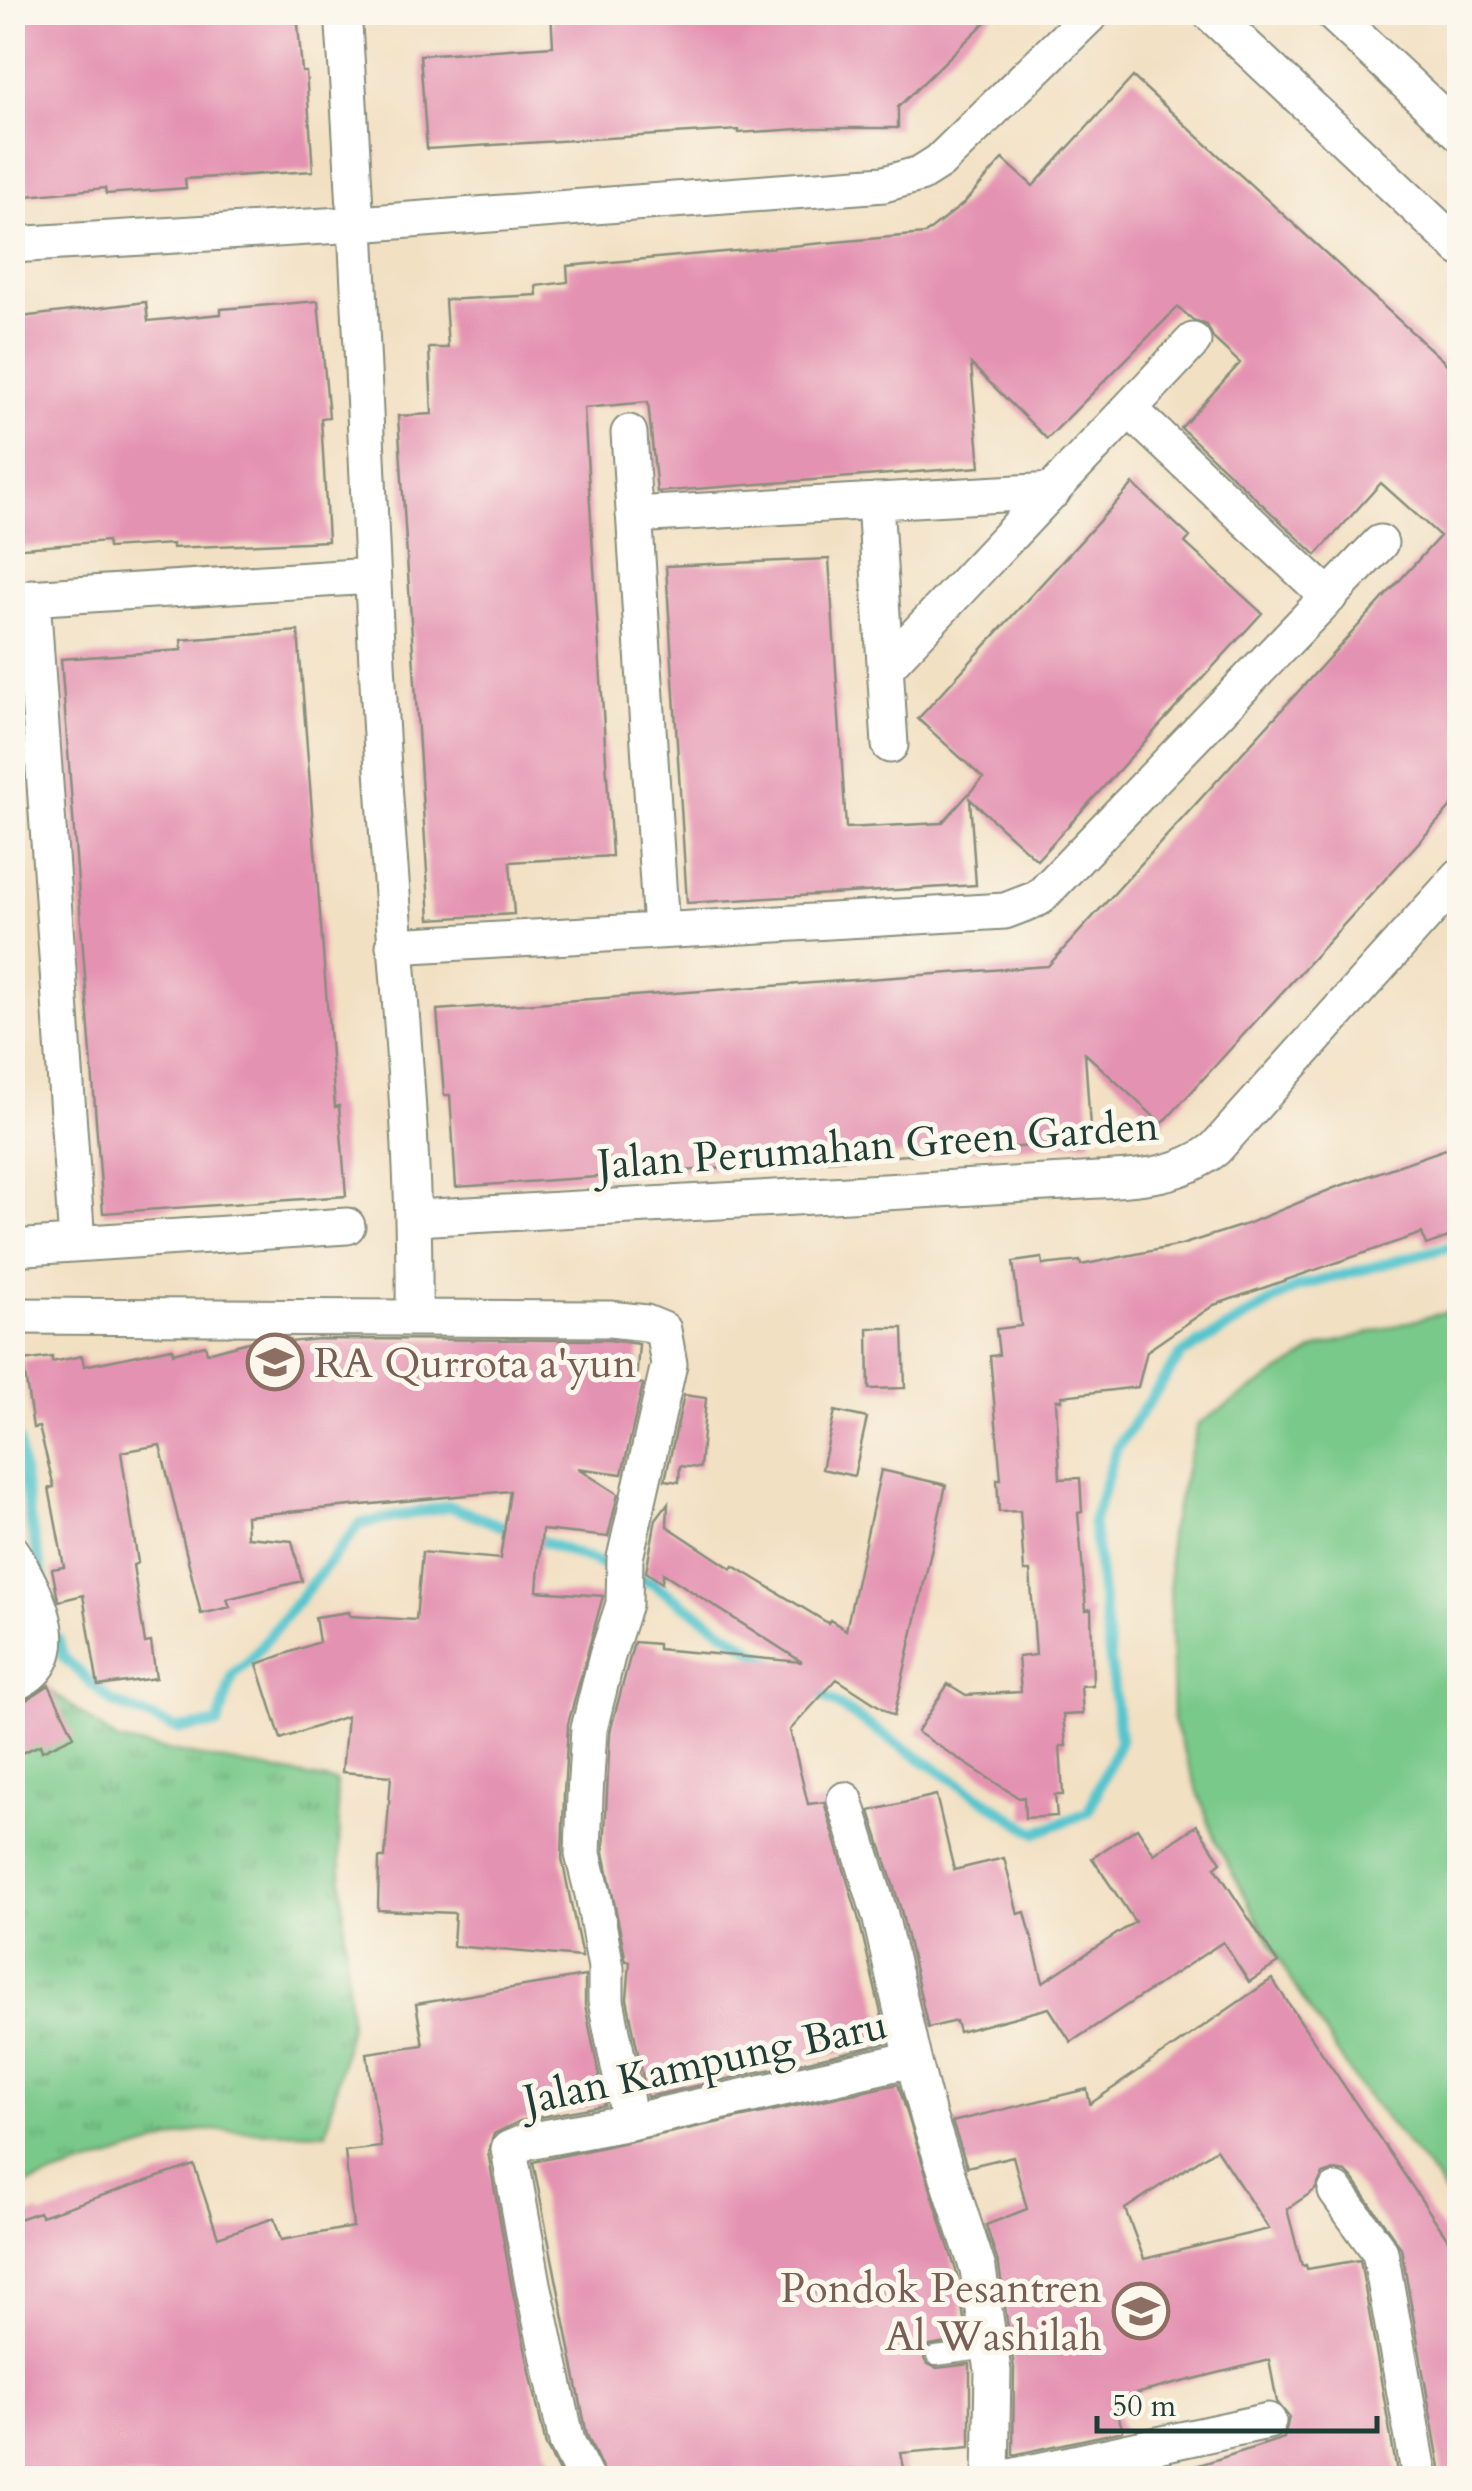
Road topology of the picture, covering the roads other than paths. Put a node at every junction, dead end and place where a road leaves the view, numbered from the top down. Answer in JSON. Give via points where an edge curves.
{"nodes":[{"id":1,"x":343,"y":12,"type":"edge"},
{"id":2,"x":1093,"y":12,"type":"edge"},
{"id":3,"x":1209,"y":12,"type":"edge"},
{"id":4,"x":1331,"y":12,"type":"edge"},
{"id":5,"x":1460,"y":132,"type":"edge"},
{"id":6,"x":358,"y":224,"type":"junction"},
{"id":7,"x":12,"y":245,"type":"edge"},
{"id":8,"x":1460,"y":248,"type":"edge"},
{"id":9,"x":1193,"y":341,"type":"dead end"},
{"id":10,"x":1129,"y":409,"type":"junction"},
{"id":11,"x":629,"y":433,"type":"dead end"},
{"id":12,"x":1052,"y":490,"type":"junction"},
{"id":13,"x":875,"y":501,"type":"junction"},
{"id":14,"x":634,"y":515,"type":"junction"},
{"id":15,"x":1380,"y":543,"type":"dead end"},
{"id":16,"x":372,"y":576,"type":"junction"},
{"id":17,"x":1329,"y":597,"type":"junction"},
{"id":18,"x":22,"y":598,"type":"edge"},
{"id":19,"x":885,"y":668,"type":"junction"},
{"id":20,"x":890,"y":746,"type":"dead end"},
{"id":21,"x":1460,"y":876,"type":"edge"},
{"id":22,"x":661,"y":930,"type":"junction"},
{"id":23,"x":394,"y":946,"type":"junction"},
{"id":24,"x":415,"y":1218,"type":"junction"},
{"id":25,"x":347,"y":1226,"type":"dead end"},
{"id":26,"x":77,"y":1243,"type":"junction"},
{"id":27,"x":12,"y":1248,"type":"edge"},
{"id":28,"x":12,"y":1316,"type":"edge"},
{"id":29,"x":414,"y":1317,"type":"junction"},
{"id":30,"x":12,"y":1552,"type":"edge"},
{"id":31,"x":12,"y":1684,"type":"edge"},
{"id":32,"x":845,"y":1800,"type":"dead end"},
{"id":33,"x":913,"y":2059,"type":"junction"},
{"id":34,"x":630,"y":2122,"type":"junction"},
{"id":35,"x":1336,"y":2191,"type":"dead end"},
{"id":36,"x":990,"y":2350,"type":"junction"},
{"id":37,"x":936,"y":2356,"type":"dead end"},
{"id":38,"x":1268,"y":2421,"type":"dead end"},
{"id":39,"x":584,"y":2478,"type":"edge"},
{"id":40,"x":990,"y":2478,"type":"edge"},
{"id":41,"x":1006,"y":2478,"type":"edge"},
{"id":42,"x":1420,"y":2478,"type":"edge"}],
"edges":[{"from":1,"to":6,"type":"street"},
{"from":2,"to":6,"type":"street","via":[[961,144],[901,180]]},
{"from":3,"to":8,"type":"street"},
{"from":4,"to":5,"type":"street"},
{"from":6,"to":7,"type":"street"},
{"from":6,"to":16,"type":"street"},
{"from":9,"to":10,"type":"street"},
{"from":10,"to":12,"type":"street"},
{"from":10,"to":17,"type":"street"},
{"from":11,"to":14,"type":"street"},
{"from":12,"to":13,"type":"street"},
{"from":12,"to":19,"type":"street"},
{"from":13,"to":14,"type":"street"},
{"from":13,"to":19,"type":"street"},
{"from":14,"to":22,"type":"street"},
{"from":15,"to":17,"type":"street"},
{"from":16,"to":18,"type":"street"},
{"from":16,"to":23,"type":"street"},
{"from":17,"to":22,"type":"street","via":[[1039,898],[1023,906]]},
{"from":18,"to":26,"type":"street"},
{"from":19,"to":20,"type":"street"},
{"from":21,"to":24,"type":"street","name":"Jalan Perumahan Green Garden","via":[[1216,1149],[1183,1168],[1083,1181]]},
{"from":22,"to":23,"type":"street"},
{"from":23,"to":24,"type":"street"},
{"from":24,"to":29,"type":"street"},
{"from":25,"to":26,"type":"street"},
{"from":26,"to":27,"type":"street"},
{"from":28,"to":29,"type":"street"},
{"from":29,"to":34,"type":"street","via":[[610,1319],[663,1330],[668,1364],[625,1558],[624,1604],[589,1729],[583,1854]]},
{"from":30,"to":31,"type":"street","via":[[42,1606],[46,1633],[39,1662]]},
{"from":32,"to":33,"type":"street"},
{"from":33,"to":34,"type":"street","name":"Jalan Kampung Baru"},
{"from":33,"to":36,"type":"street","name":"Jalan Kampung Baru","via":[[978,2269]]},
{"from":34,"to":39,"type":"street","name":"Jalan Kampung Baru","via":[[509,2149],[567,2442]]},
{"from":35,"to":42,"type":"street","via":[[1380,2252]]},
{"from":36,"to":37,"type":"lane"},
{"from":36,"to":40,"type":"street","name":"Jalan Kampung Baru"},
{"from":38,"to":41,"type":"street"}]}
